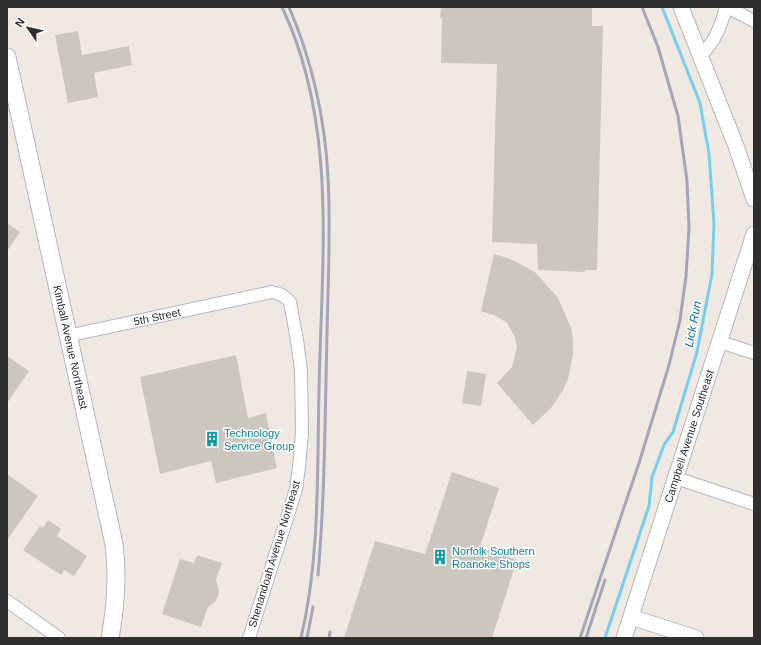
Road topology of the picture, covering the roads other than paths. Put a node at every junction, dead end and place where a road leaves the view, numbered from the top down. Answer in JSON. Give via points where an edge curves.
{"nodes":[{"id":1,"x":681,"y":7,"type":"edge"},
{"id":2,"x":726,"y":7,"type":"edge"},
{"id":3,"x":754,"y":21,"type":"edge"},
{"id":4,"x":700,"y":56,"type":"junction"},
{"id":5,"x":7,"y":57,"type":"edge"},
{"id":6,"x":754,"y":199,"type":"edge"},
{"id":7,"x":754,"y":234,"type":"edge"},
{"id":8,"x":247,"y":298,"type":"joint"},
{"id":9,"x":67,"y":336,"type":"junction"},
{"id":10,"x":720,"y":342,"type":"junction"},
{"id":11,"x":754,"y":353,"type":"edge"},
{"id":12,"x":676,"y":478,"type":"junction"},
{"id":13,"x":754,"y":504,"type":"edge"},
{"id":14,"x":7,"y":601,"type":"edge"},
{"id":15,"x":631,"y":617,"type":"junction"},
{"id":16,"x":59,"y":638,"type":"edge"},
{"id":17,"x":110,"y":638,"type":"edge"},
{"id":18,"x":249,"y":638,"type":"edge"},
{"id":19,"x":624,"y":638,"type":"edge"},
{"id":20,"x":696,"y":638,"type":"edge"}],
"edges":[{"from":1,"to":4,"type":"street"},
{"from":2,"to":3,"type":"street"},
{"from":2,"to":4,"type":"street","via":[[714,40]]},
{"from":4,"to":6,"type":"street"},
{"from":5,"to":9,"type":"main road","name":"Kimball Avenue Northeast"},
{"from":7,"to":10,"type":"street","name":"Campbell Avenue Southeast"},
{"from":8,"to":9,"type":"street","name":"5th Street"},
{"from":8,"to":18,"type":"street","name":"Shenandoah Avenue Northeast","via":[[272,292],[286,297],[290,302],[301,370],[302,401],[296,489]]},
{"from":9,"to":17,"type":"main road","name":"Kimball Avenue Northeast","via":[[114,544],[117,590]]},
{"from":10,"to":11,"type":"street"},
{"from":10,"to":12,"type":"street","name":"Campbell Avenue Southeast"},
{"from":12,"to":13,"type":"street"},
{"from":12,"to":15,"type":"street","name":"Campbell Avenue Southeast"},
{"from":14,"to":16,"type":"street"},
{"from":15,"to":19,"type":"street","name":"Campbell Avenue Southeast"},
{"from":15,"to":20,"type":"street"}]}
